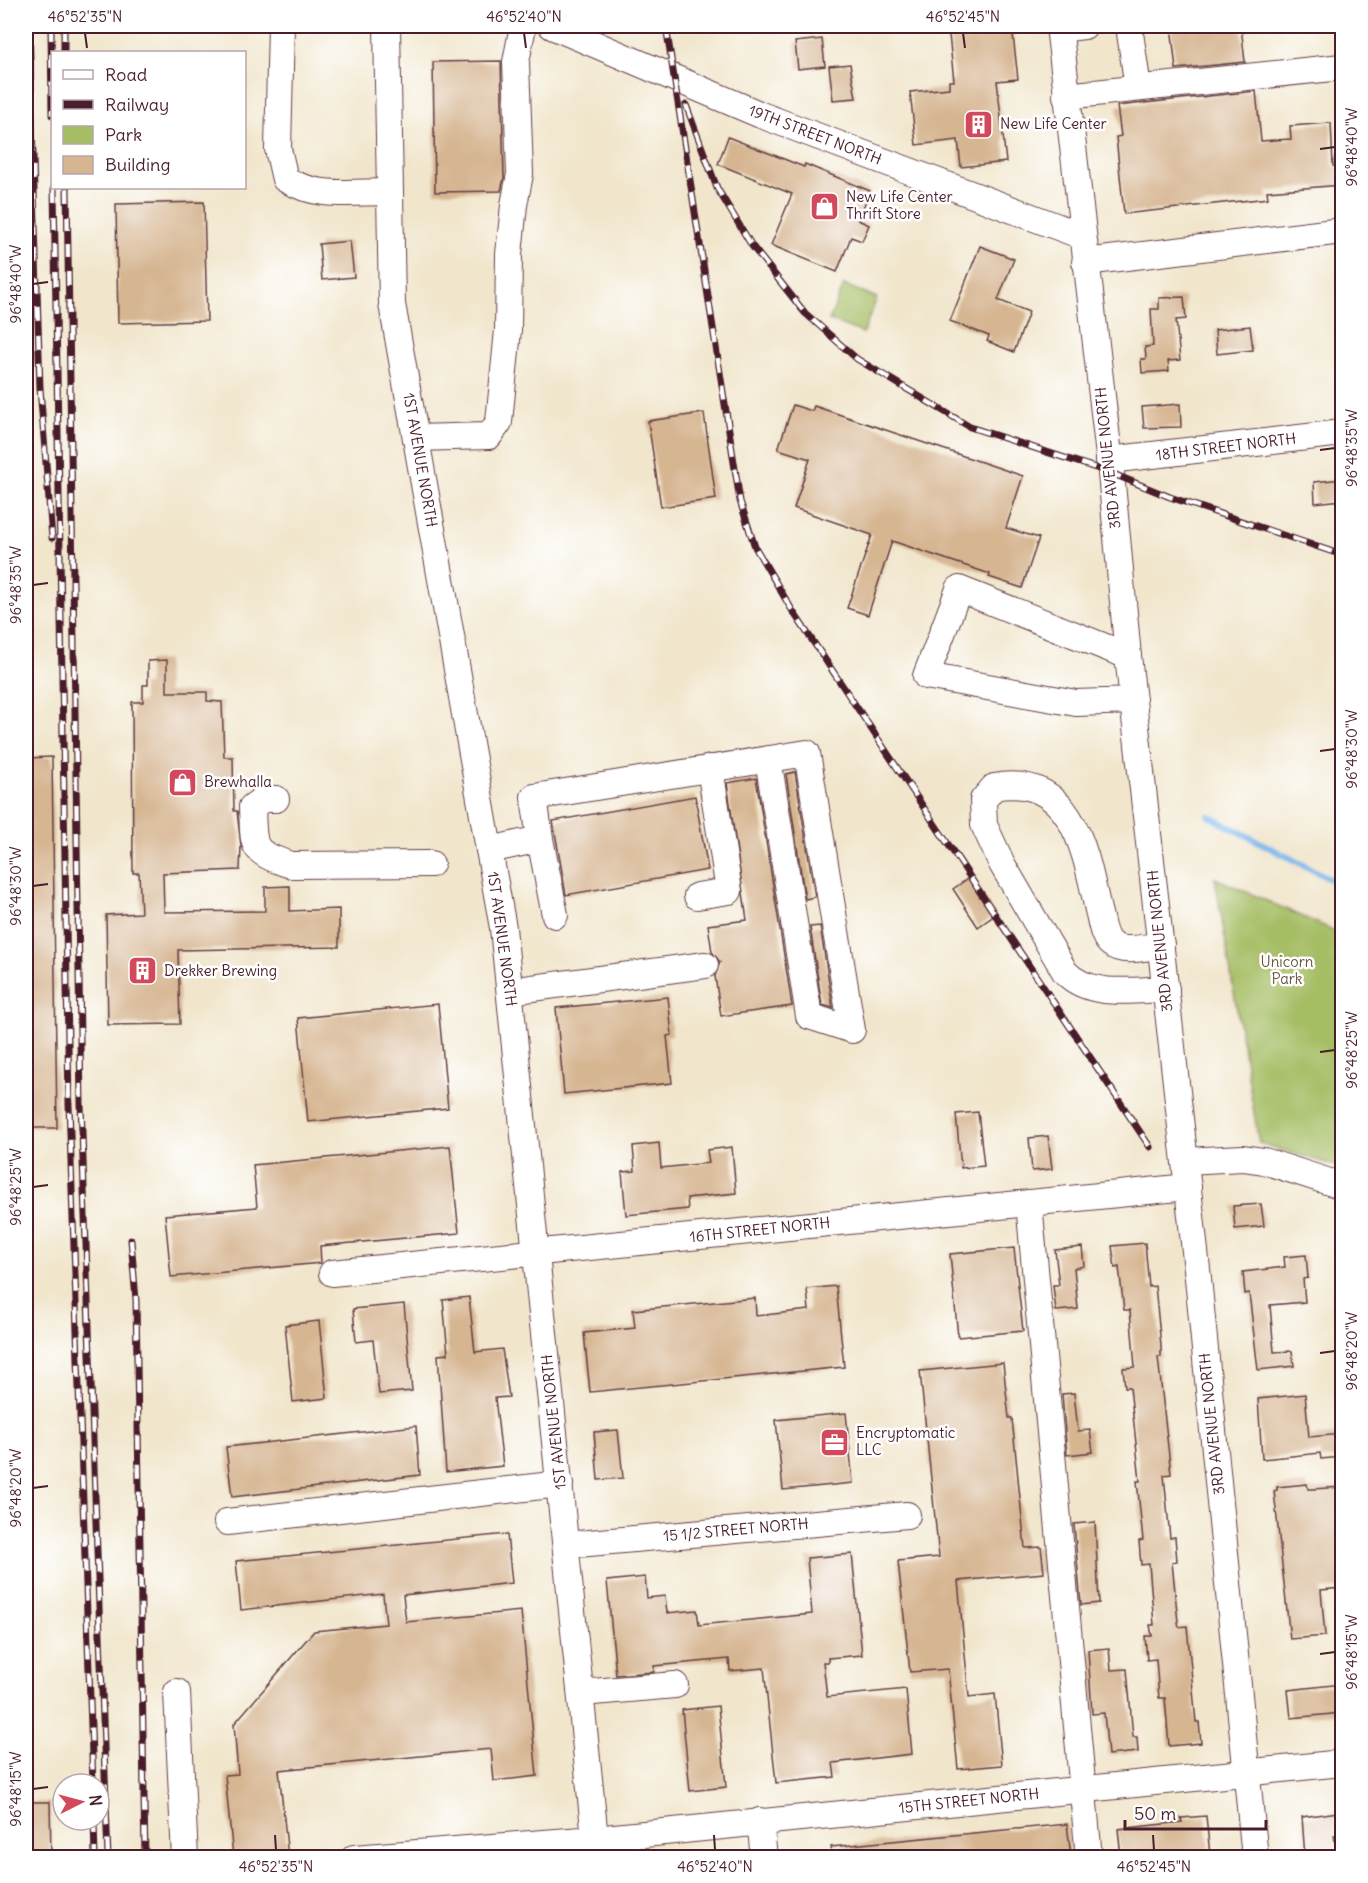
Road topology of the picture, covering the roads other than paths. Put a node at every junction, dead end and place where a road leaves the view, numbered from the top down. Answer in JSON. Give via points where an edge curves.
{"nodes":[{"id":1,"x":281,"y":26,"type":"edge"},
{"id":2,"x":387,"y":26,"type":"edge"},
{"id":3,"x":523,"y":26,"type":"edge"},
{"id":4,"x":552,"y":26,"type":"edge"},
{"id":5,"x":1129,"y":26,"type":"edge"},
{"id":6,"x":1067,"y":27,"type":"edge"},
{"id":7,"x":1342,"y":67,"type":"edge"},
{"id":8,"x":1138,"y":88,"type":"junction"},
{"id":9,"x":1066,"y":96,"type":"junction"},
{"id":10,"x":390,"y":192,"type":"junction"},
{"id":11,"x":1342,"y":231,"type":"edge"},
{"id":12,"x":1082,"y":236,"type":"junction"},
{"id":13,"x":1085,"y":262,"type":"junction"},
{"id":14,"x":1342,"y":433,"type":"edge"},
{"id":15,"x":416,"y":438,"type":"junction"},
{"id":16,"x":1109,"y":460,"type":"junction"},
{"id":17,"x":1128,"y":656,"type":"junction"},
{"id":18,"x":1133,"y":700,"type":"junction"},
{"id":19,"x":768,"y":759,"type":"junction"},
{"id":20,"x":710,"y":768,"type":"junction"},
{"id":21,"x":276,"y":799,"type":"dead end"},
{"id":22,"x":540,"y":839,"type":"junction"},
{"id":23,"x":489,"y":850,"type":"junction"},
{"id":24,"x":431,"y":864,"type":"dead end"},
{"id":25,"x":697,"y":896,"type":"dead end"},
{"id":26,"x":831,"y":904,"type":"junction"},
{"id":27,"x":793,"y":912,"type":"junction"},
{"id":28,"x":555,"y":915,"type":"dead end"},
{"id":29,"x":1161,"y":945,"type":"junction"},
{"id":30,"x":705,"y":965,"type":"dead end"},
{"id":31,"x":1166,"y":989,"type":"junction"},
{"id":32,"x":510,"y":991,"type":"junction"},
{"id":33,"x":1185,"y":1161,"type":"junction"},
{"id":34,"x":1342,"y":1186,"type":"edge"},
{"id":35,"x":1188,"y":1187,"type":"junction"},
{"id":36,"x":1029,"y":1203,"type":"junction"},
{"id":37,"x":537,"y":1252,"type":"junction"},
{"id":38,"x":332,"y":1273,"type":"dead end"},
{"id":39,"x":560,"y":1484,"type":"junction"},
{"id":40,"x":907,"y":1515,"type":"dead end"},
{"id":41,"x":227,"y":1522,"type":"dead end"},
{"id":42,"x":566,"y":1545,"type":"junction"},
{"id":43,"x":675,"y":1685,"type":"dead end"},
{"id":44,"x":177,"y":1692,"type":"dead end"},
{"id":45,"x":580,"y":1694,"type":"junction"},
{"id":46,"x":1342,"y":1763,"type":"edge"},
{"id":47,"x":1247,"y":1773,"type":"junction"},
{"id":48,"x":1082,"y":1789,"type":"junction"},
{"id":49,"x":760,"y":1821,"type":"junction"},
{"id":50,"x":596,"y":1848,"type":"edge"},
{"id":51,"x":185,"y":1857,"type":"edge"},
{"id":52,"x":354,"y":1857,"type":"edge"},
{"id":53,"x":764,"y":1857,"type":"edge"},
{"id":54,"x":1089,"y":1857,"type":"edge"},
{"id":55,"x":1255,"y":1857,"type":"edge"}],
"edges":[{"from":1,"to":10,"type":"street","via":[[278,149],[285,179],[302,189],[326,194]]},
{"from":2,"to":10,"type":"street","name":"1ST AVENUE NORTH"},
{"from":3,"to":15,"type":"street","via":[[516,62],[520,174],[513,205],[508,330],[499,422],[489,436]]},
{"from":4,"to":12,"type":"street","name":"19TH STREET NORTH","via":[[761,115]]},
{"from":5,"to":8,"type":"street"},
{"from":6,"to":9,"type":"street","name":"3RD AVENUE NORTH"},
{"from":7,"to":8,"type":"street"},
{"from":8,"to":9,"type":"street"},
{"from":9,"to":12,"type":"street","name":"3RD AVENUE NORTH"},
{"from":10,"to":15,"type":"street","name":"1ST AVENUE NORTH","via":[[392,304]]},
{"from":11,"to":13,"type":"street"},
{"from":12,"to":13,"type":"street","name":"3RD AVENUE NORTH"},
{"from":13,"to":16,"type":"street","name":"3RD AVENUE NORTH"},
{"from":14,"to":16,"type":"street","name":"18TH STREET NORTH"},
{"from":15,"to":23,"type":"street","name":"1ST AVENUE NORTH"},
{"from":16,"to":17,"type":"street","name":"3RD AVENUE NORTH"},
{"from":17,"to":18,"type":"street","name":"3RD AVENUE NORTH"},
{"from":17,"to":18,"type":"street","via":[[959,590],[926,676],[1076,703]]},
{"from":18,"to":29,"type":"street","name":"3RD AVENUE NORTH"},
{"from":19,"to":20,"type":"street"},
{"from":19,"to":26,"type":"street","via":[[807,753]]},
{"from":19,"to":27,"type":"street"},
{"from":20,"to":22,"type":"street","via":[[534,797]]},
{"from":20,"to":25,"type":"street","via":[[729,891]]},
{"from":21,"to":24,"type":"street","via":[[263,800],[252,807],[253,842],[260,854],[291,866]]},
{"from":22,"to":23,"type":"street"},
{"from":22,"to":28,"type":"street"},
{"from":23,"to":32,"type":"street","name":"1ST AVENUE NORTH"},
{"from":26,"to":27,"type":"street"},
{"from":26,"to":27,"type":"street","via":[[852,1030],[809,1016]]},
{"from":29,"to":31,"type":"street","name":"3RD AVENUE NORTH"},
{"from":29,"to":31,"type":"street","via":[[1119,948],[1110,944],[1103,931],[1086,853],[1066,811],[1028,785],[994,787],[983,800],[984,825],[1002,864],[1065,972],[1073,980],[1095,989]]},
{"from":30,"to":32,"type":"street"},
{"from":31,"to":33,"type":"street","name":"3RD AVENUE NORTH"},
{"from":32,"to":37,"type":"street","name":"1ST AVENUE NORTH"},
{"from":33,"to":34,"type":"street","via":[[1264,1161]]},
{"from":33,"to":35,"type":"street","name":"3RD AVENUE NORTH"},
{"from":35,"to":36,"type":"street","name":"16TH STREET NORTH"},
{"from":35,"to":47,"type":"street","name":"3RD AVENUE NORTH"},
{"from":36,"to":37,"type":"street","name":"16TH STREET NORTH"},
{"from":36,"to":48,"type":"street"},
{"from":37,"to":38,"type":"street","name":"16TH STREET NORTH"},
{"from":37,"to":39,"type":"street","name":"1ST AVENUE NORTH"},
{"from":39,"to":41,"type":"street"},
{"from":39,"to":42,"type":"street","name":"1ST AVENUE NORTH"},
{"from":40,"to":42,"type":"street","name":"15 1/2 STREET NORTH"},
{"from":42,"to":45,"type":"street","name":"1ST AVENUE NORTH"},
{"from":43,"to":45,"type":"street"},
{"from":44,"to":51,"type":"street"},
{"from":45,"to":50,"type":"street","name":"1ST AVENUE NORTH"},
{"from":46,"to":47,"type":"street","name":"15TH STREET NORTH"},
{"from":47,"to":48,"type":"street","name":"15TH STREET NORTH"},
{"from":47,"to":55,"type":"street","name":"3RD AVENUE NORTH"},
{"from":48,"to":49,"type":"street","name":"15TH STREET NORTH"},
{"from":48,"to":54,"type":"street"},
{"from":49,"to":50,"type":"street","name":"15TH STREET NORTH"},
{"from":49,"to":53,"type":"street"},
{"from":50,"to":52,"type":"street","name":"15TH STREET NORTH"}]}
